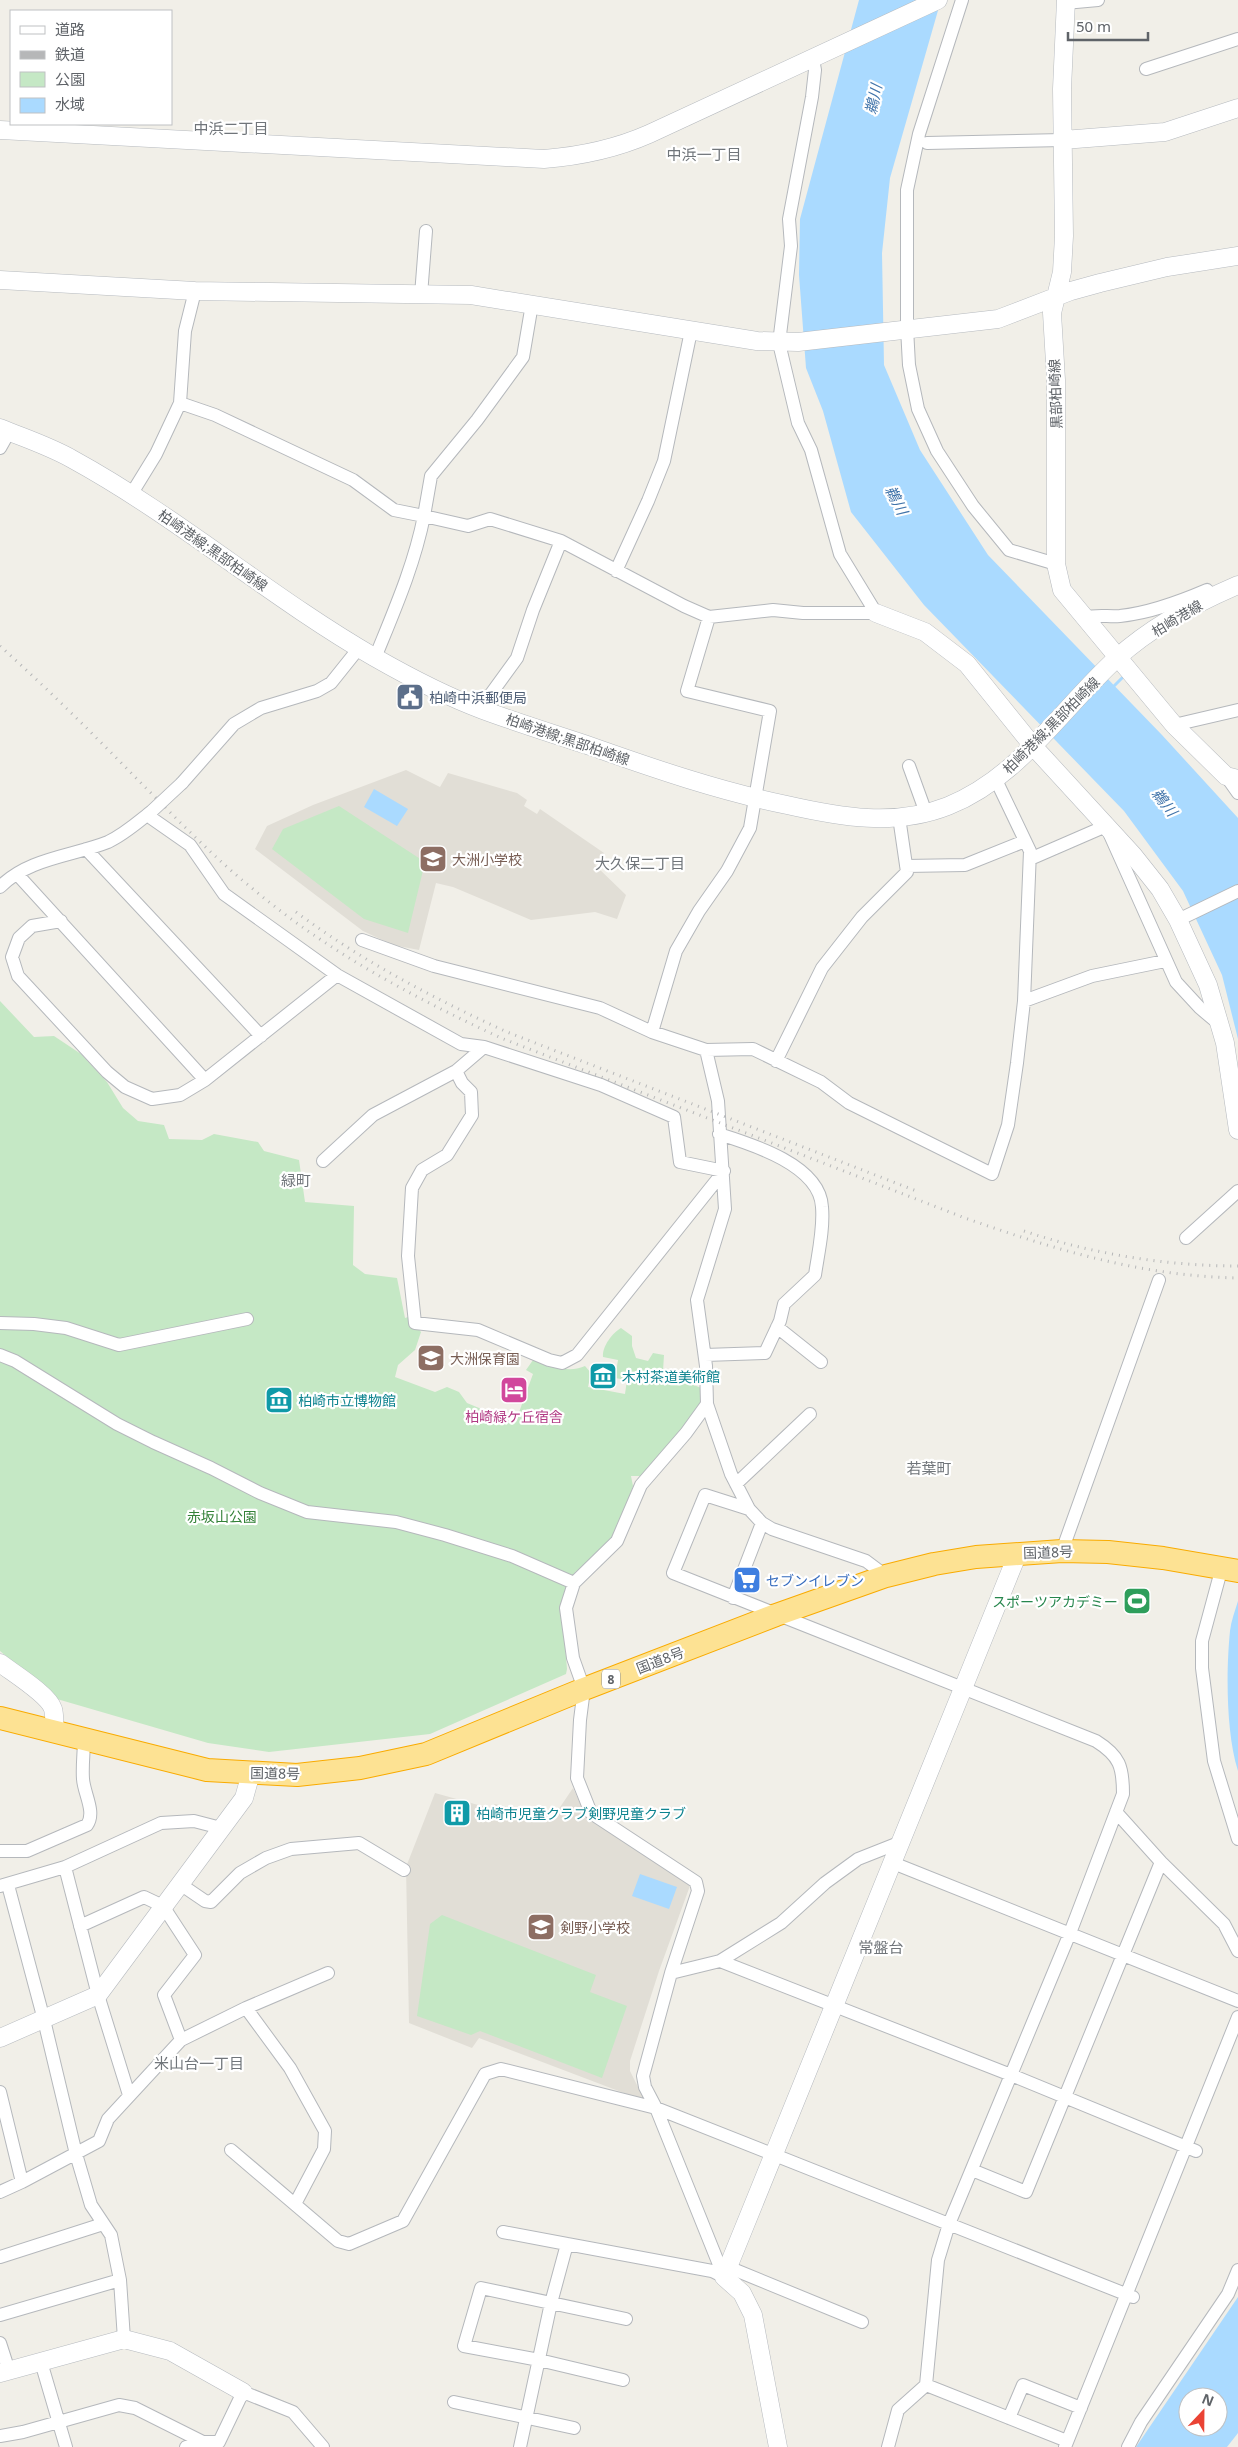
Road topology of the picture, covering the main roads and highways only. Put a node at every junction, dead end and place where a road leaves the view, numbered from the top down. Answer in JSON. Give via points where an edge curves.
{"nodes":[{"id":1,"x":1228,"y":1568,"type":"edge"},
{"id":2,"x":0,"y":1718,"type":"edge"}],
"edges":[{"from":1,"to":2,"type":"highway","name":"国道8号","number":"8","via":[[1108,1552],[1062,1551],[934,1564],[886,1576],[776,1616],[584,1689],[426,1754],[360,1768],[297,1775],[207,1770]]}]}
